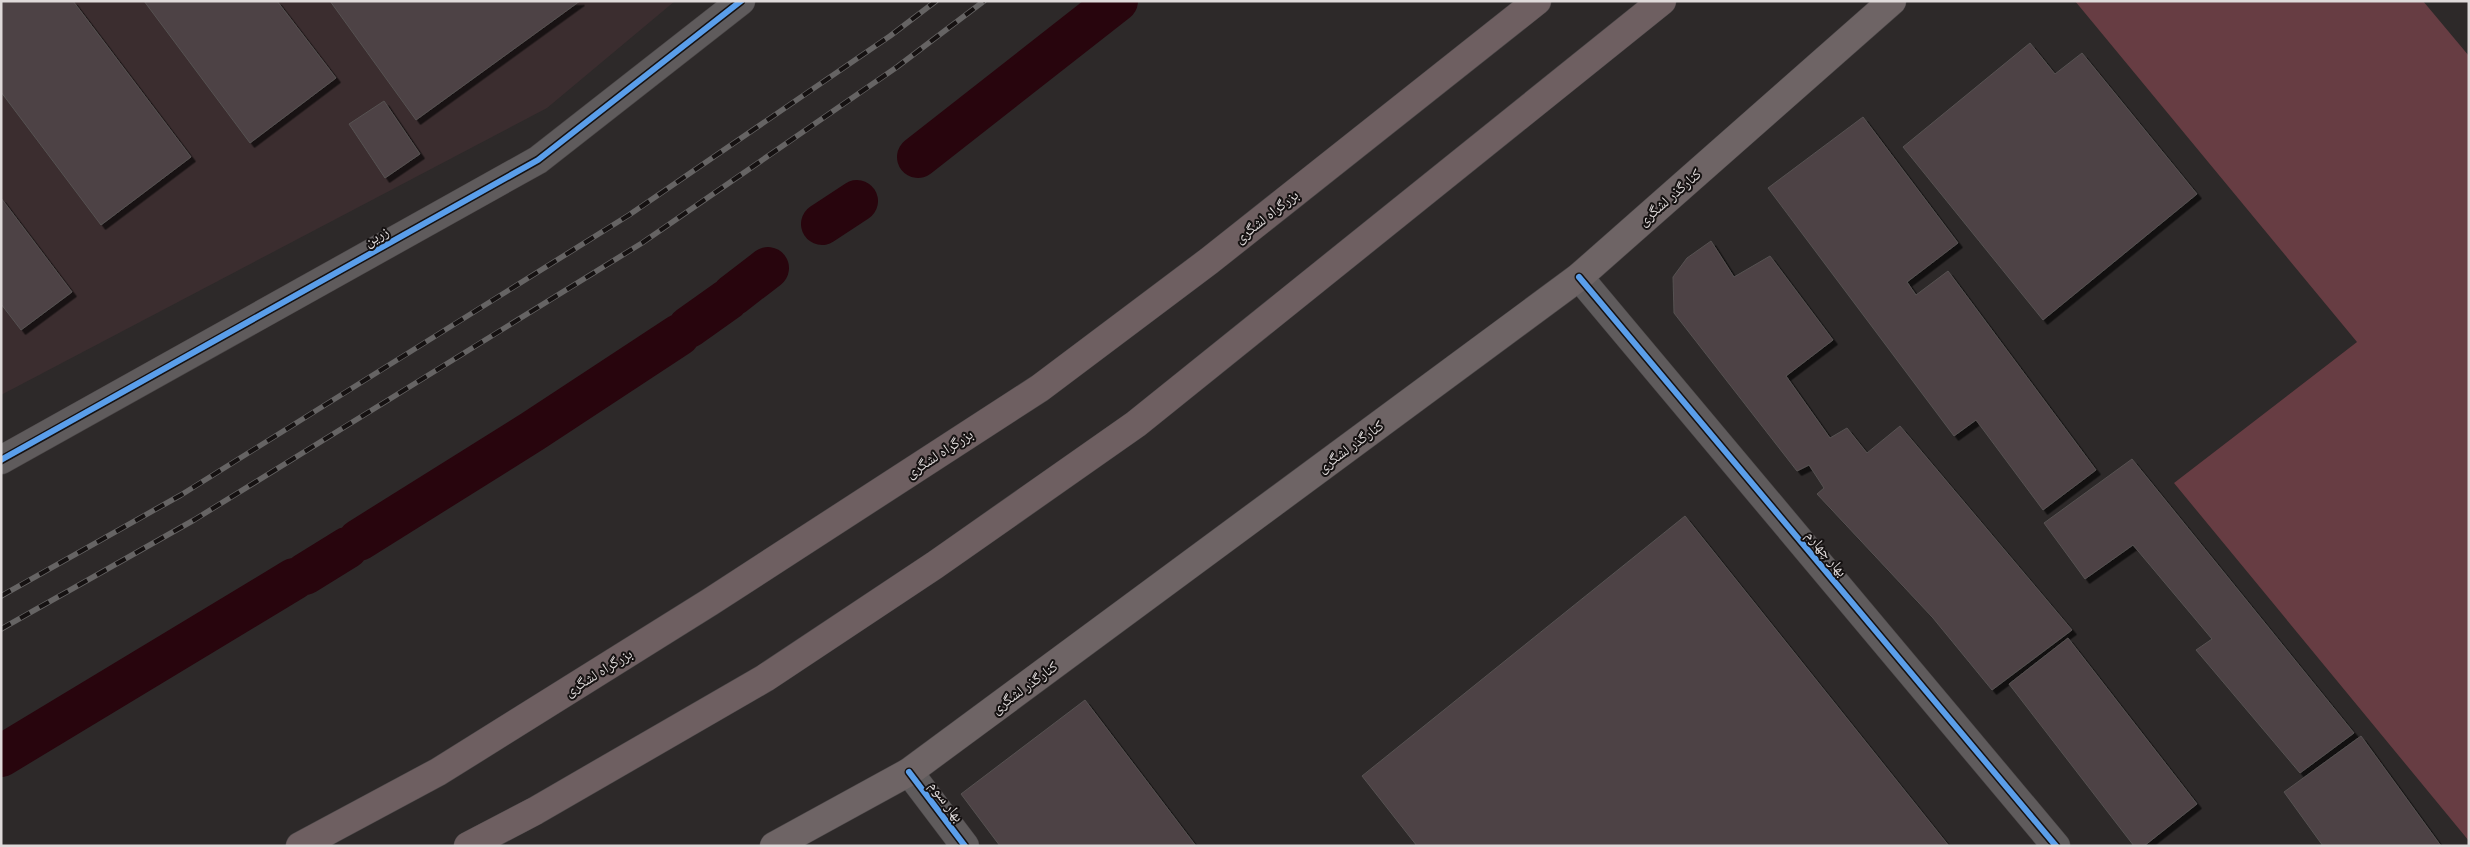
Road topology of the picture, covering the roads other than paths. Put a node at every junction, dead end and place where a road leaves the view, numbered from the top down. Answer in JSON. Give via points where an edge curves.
{"nodes":[{"id":1,"x":742,"y":1,"type":"edge"},
{"id":2,"x":1537,"y":1,"type":"edge"},
{"id":3,"x":1662,"y":1,"type":"edge"},
{"id":4,"x":1892,"y":1,"type":"edge"},
{"id":5,"x":1579,"y":277,"type":"junction"},
{"id":6,"x":1,"y":460,"type":"edge"},
{"id":7,"x":909,"y":772,"type":"junction"},
{"id":8,"x":300,"y":846,"type":"edge"},
{"id":9,"x":468,"y":846,"type":"edge"},
{"id":10,"x":774,"y":846,"type":"edge"},
{"id":11,"x":965,"y":846,"type":"edge"},
{"id":12,"x":2056,"y":846,"type":"edge"}],
"edges":[{"from":1,"to":6,"type":"street","name":"زرین","via":[[538,160]]},
{"from":2,"to":8,"type":"highway","name":"بزرگراه لشگری","via":[[1208,261],[1040,388],[710,602],[438,772]]},
{"from":3,"to":9,"type":"highway","via":[[1136,424],[935,565],[765,678],[535,811]]},
{"from":4,"to":5,"type":"main road","name":"کنارگذر لشگری"},
{"from":5,"to":7,"type":"main road","name":"کنارگذر لشگری"},
{"from":5,"to":12,"type":"street","name":"بهار چهارم"},
{"from":7,"to":10,"type":"main road","name":"کنارگذر لشگری"},
{"from":7,"to":11,"type":"street","name":"بهار سوم"}]}
